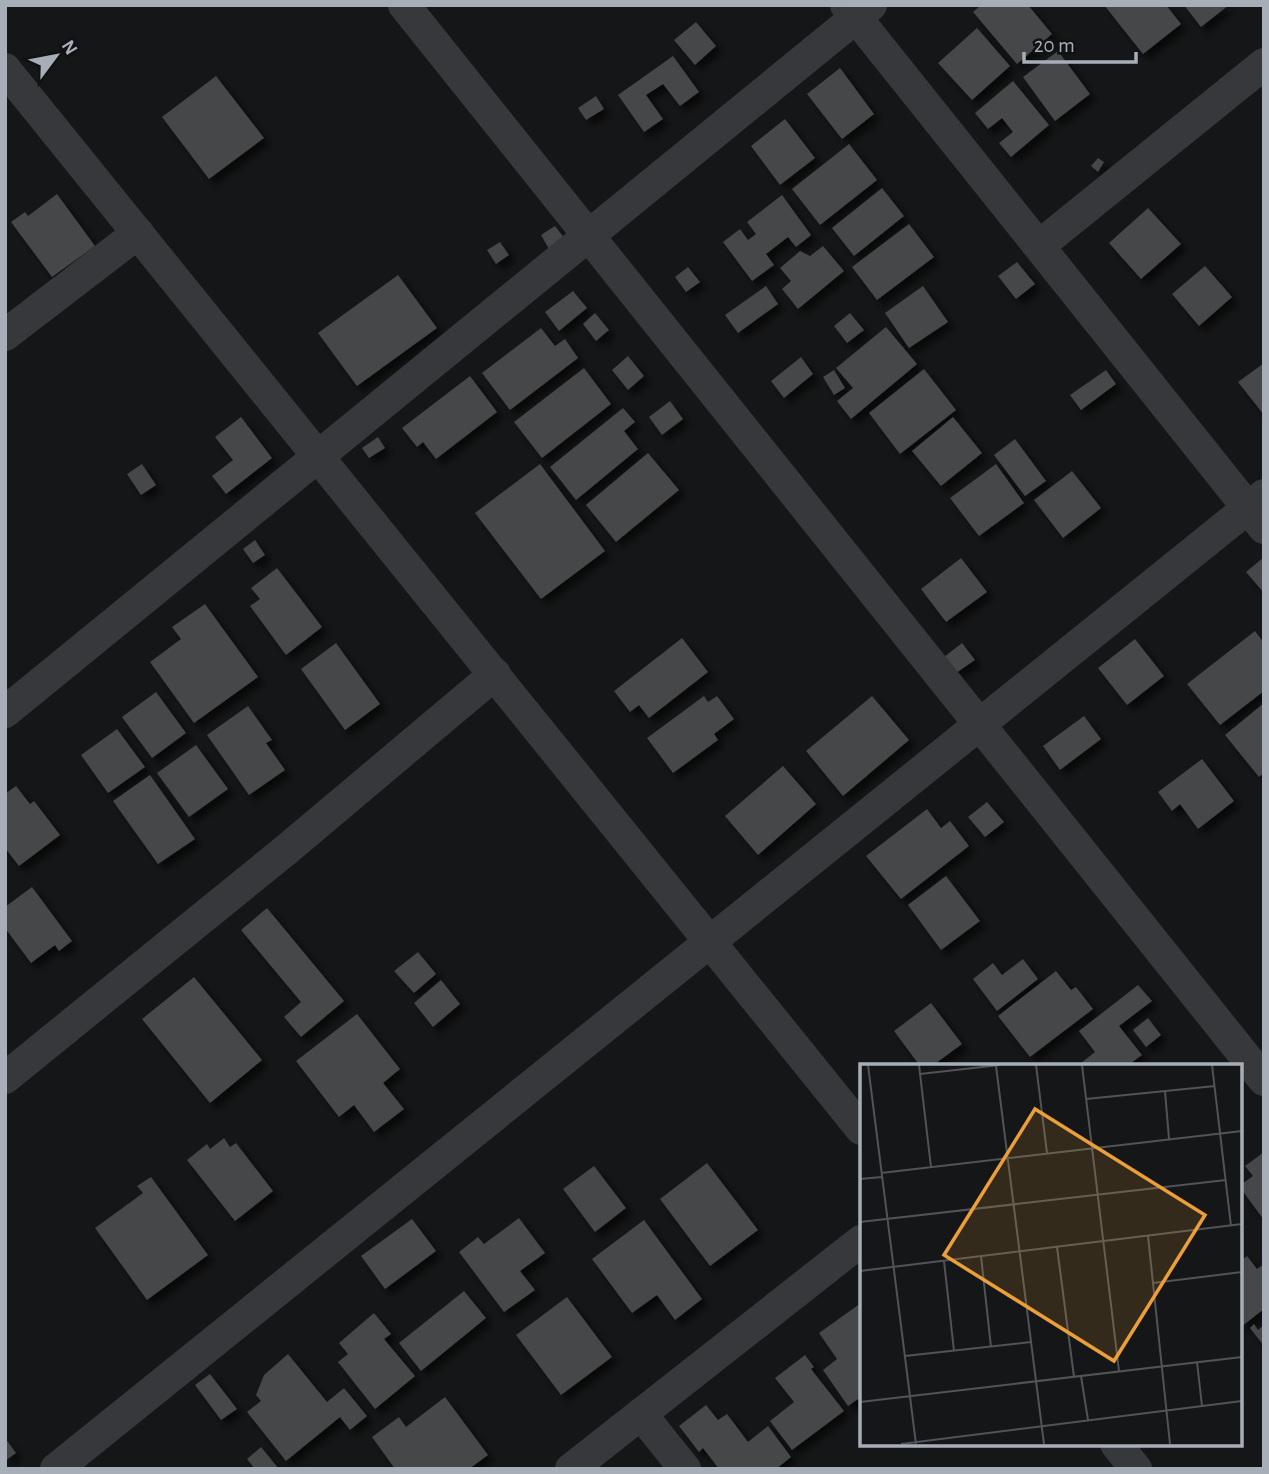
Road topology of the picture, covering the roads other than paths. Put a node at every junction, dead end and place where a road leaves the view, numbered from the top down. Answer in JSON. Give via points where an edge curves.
{"nodes":[{"id":1,"x":404,"y":5,"type":"edge"},
{"id":2,"x":858,"y":9,"type":"edge"},
{"id":3,"x":1264,"y":64,"type":"edge"},
{"id":4,"x":5,"y":69,"type":"edge"},
{"id":5,"x":138,"y":233,"type":"junction"},
{"id":6,"x":589,"y":236,"type":"junction"},
{"id":7,"x":1039,"y":247,"type":"junction"},
{"id":8,"x":5,"y":335,"type":"edge"},
{"id":9,"x":318,"y":456,"type":"junction"},
{"id":10,"x":1258,"y":510,"type":"edge"},
{"id":11,"x":495,"y":674,"type":"junction"},
{"id":12,"x":5,"y":712,"type":"edge"},
{"id":13,"x":979,"y":724,"type":"junction"},
{"id":14,"x":710,"y":942,"type":"junction"},
{"id":15,"x":5,"y":1078,"type":"edge"},
{"id":16,"x":1264,"y":1080,"type":"edge"},
{"id":17,"x":860,"y":1128,"type":"edge"},
{"id":18,"x":860,"y":1242,"type":"edge"},
{"id":19,"x":641,"y":1414,"type":"junction"},
{"id":20,"x":1118,"y":1446,"type":"edge"},
{"id":21,"x":56,"y":1469,"type":"edge"},
{"id":22,"x":571,"y":1469,"type":"edge"},
{"id":23,"x":685,"y":1469,"type":"edge"},
{"id":24,"x":1136,"y":1469,"type":"edge"}],
"edges":[{"from":1,"to":6,"type":"street"},
{"from":2,"to":6,"type":"street"},
{"from":2,"to":7,"type":"street"},
{"from":3,"to":7,"type":"street"},
{"from":4,"to":5,"type":"street"},
{"from":5,"to":8,"type":"street"},
{"from":5,"to":9,"type":"street"},
{"from":6,"to":9,"type":"street"},
{"from":6,"to":13,"type":"street"},
{"from":7,"to":10,"type":"street"},
{"from":9,"to":11,"type":"street"},
{"from":9,"to":12,"type":"street"},
{"from":10,"to":13,"type":"street"},
{"from":11,"to":14,"type":"street"},
{"from":11,"to":15,"type":"street"},
{"from":13,"to":14,"type":"street"},
{"from":13,"to":16,"type":"street"},
{"from":14,"to":17,"type":"street"},
{"from":14,"to":21,"type":"street"},
{"from":18,"to":19,"type":"street"},
{"from":19,"to":22,"type":"street"},
{"from":19,"to":23,"type":"street"},
{"from":20,"to":24,"type":"street"}]}
